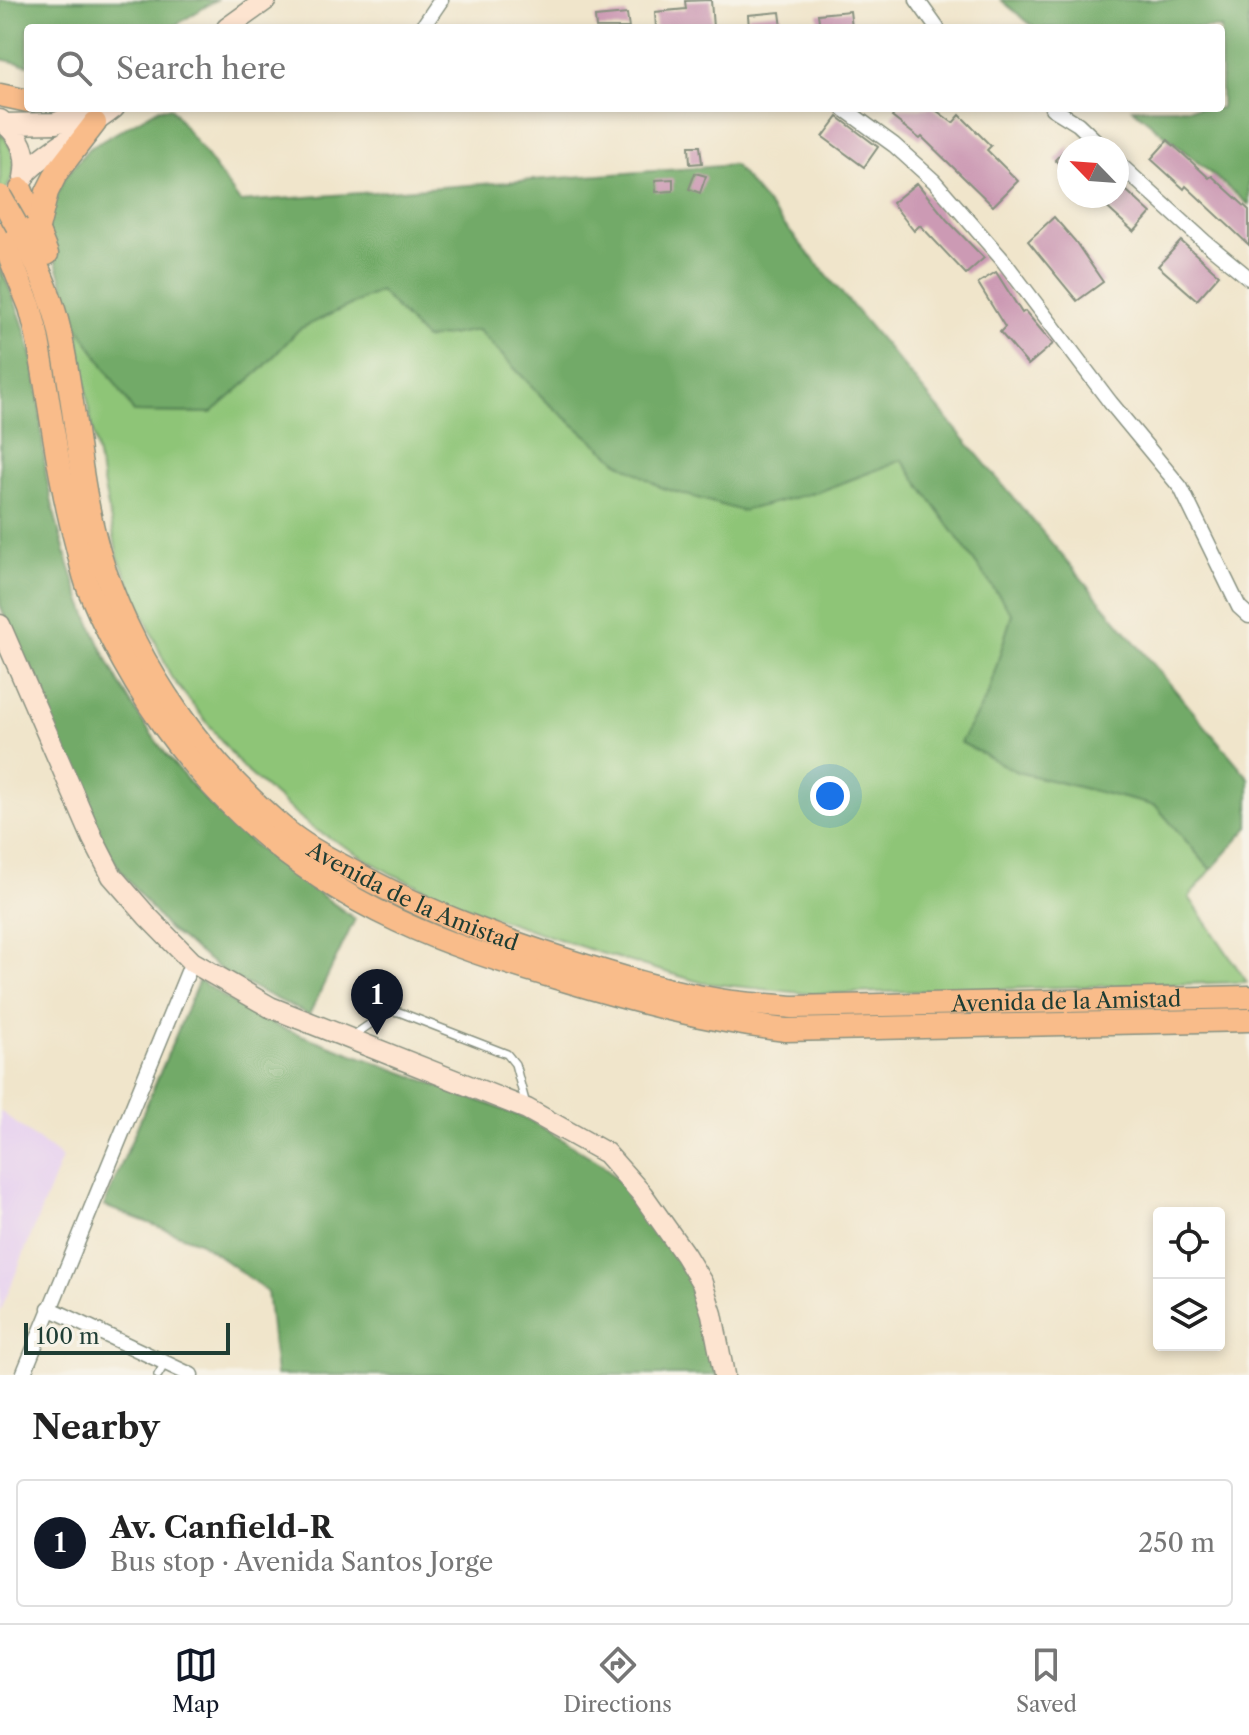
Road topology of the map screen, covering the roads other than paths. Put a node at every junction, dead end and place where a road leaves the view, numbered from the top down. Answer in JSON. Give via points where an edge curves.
{"nodes":[{"id":1,"x":266,"y":0,"type":"edge"},
{"id":2,"x":441,"y":0,"type":"edge"},
{"id":3,"x":917,"y":0,"type":"edge"},
{"id":4,"x":233,"y":24,"type":"edge"},
{"id":5,"x":425,"y":24,"type":"edge"},
{"id":6,"x":934,"y":24,"type":"edge"},
{"id":7,"x":0,"y":95,"type":"edge"},
{"id":8,"x":24,"y":100,"type":"edge"},
{"id":9,"x":849,"y":112,"type":"edge"},
{"id":10,"x":1058,"y":112,"type":"edge"},
{"id":11,"x":93,"y":116,"type":"edge"},
{"id":12,"x":3,"y":122,"type":"edge"},
{"id":13,"x":1090,"y":136,"type":"edge"},
{"id":14,"x":1129,"y":173,"type":"edge"},
{"id":15,"x":16,"y":187,"type":"edge"},
{"id":16,"x":11,"y":228,"type":"edge"},
{"id":17,"x":1249,"y":278,"type":"edge"},
{"id":18,"x":1249,"y":616,"type":"edge"},
{"id":19,"x":0,"y":625,"type":"edge"},
{"id":20,"x":192,"y":962,"type":"junction"},
{"id":21,"x":1249,"y":997,"type":"edge"},
{"id":22,"x":1249,"y":1020,"type":"edge"},
{"id":23,"x":349,"y":1039,"type":"junction"},
{"id":24,"x":527,"y":1109,"type":"junction"},
{"id":25,"x":49,"y":1308,"type":"junction"},
{"id":26,"x":161,"y":1369,"type":"edge"},
{"id":27,"x":187,"y":1374,"type":"edge"},
{"id":28,"x":23,"y":1375,"type":"edge"},
{"id":29,"x":724,"y":1375,"type":"edge"}],
"edges":[{"from":1,"to":4,"type":"main road"},
{"from":2,"to":5,"type":"street"},
{"from":3,"to":6,"type":"street"},
{"from":7,"to":8,"type":"main road"},
{"from":9,"to":18,"type":"street","via":[[934,181],[1002,259],[1181,488],[1239,607]]},
{"from":10,"to":13,"type":"street"},
{"from":11,"to":12,"type":"main road","via":[[56,123]]},
{"from":11,"to":15,"type":"main road","via":[[45,153]]},
{"from":11,"to":16,"type":"main road","via":[[52,182]]},
{"from":12,"to":15,"type":"main road","via":[[24,152]]},
{"from":14,"to":17,"type":"street"},
{"from":15,"to":16,"type":"main road","name":"Avenida de la Amistad","bridge":true},
{"from":16,"to":21,"type":"main road","name":"Avenida de la Amistad","via":[[34,260],[58,325],[84,491],[105,569],[135,642],[181,720],[290,833],[420,907],[531,949],[721,1000],[793,1007]]},
{"from":16,"to":22,"type":"main road","name":"Avenida de la Amistad","via":[[87,588],[130,676],[178,747],[224,801],[282,852],[332,886],[398,921],[486,956],[654,1007],[745,1026],[786,1030]]},
{"from":19,"to":20,"type":"main road","via":[[112,876]]},
{"from":20,"to":23,"type":"main road","via":[[270,1007]]},
{"from":20,"to":25,"type":"street"},
{"from":23,"to":24,"type":"main road"},
{"from":23,"to":24,"type":"lane","via":[[389,1011],[507,1054],[515,1064]]},
{"from":24,"to":29,"type":"main road","via":[[606,1153],[642,1194],[702,1283]]},
{"from":25,"to":26,"type":"street"},
{"from":25,"to":28,"type":"street"},
{"from":26,"to":27,"type":"street"}]}
